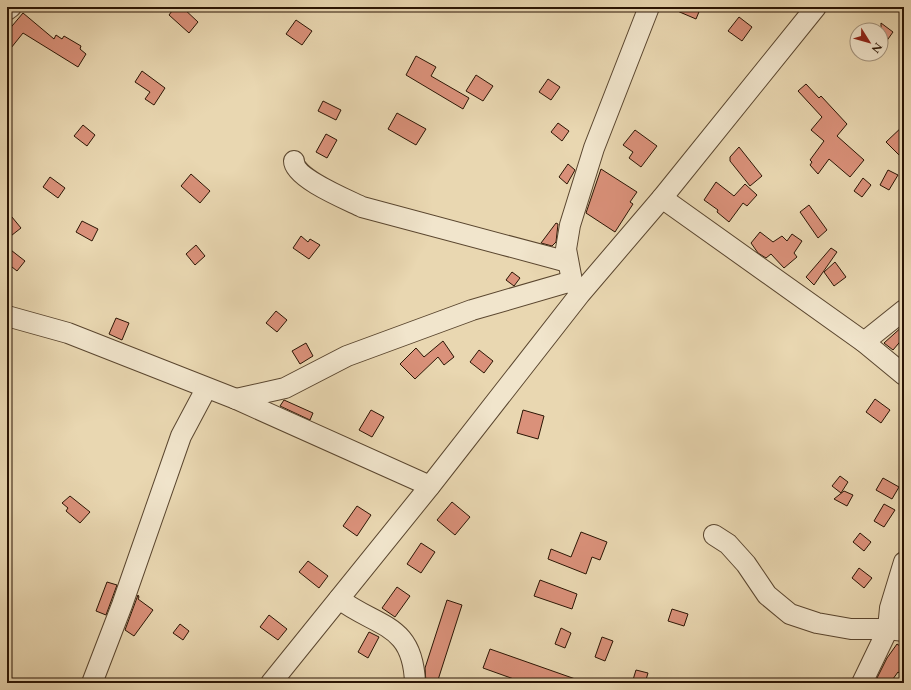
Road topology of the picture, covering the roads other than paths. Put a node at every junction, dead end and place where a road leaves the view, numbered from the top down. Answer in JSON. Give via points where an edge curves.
{"nodes":[{"id":1,"x":11,"y":7,"type":"edge"},
{"id":2,"x":649,"y":7,"type":"edge"},
{"id":3,"x":816,"y":7,"type":"edge"},
{"id":4,"x":7,"y":10,"type":"edge"},
{"id":5,"x":294,"y":162,"type":"dead end"},
{"id":6,"x":662,"y":198,"type":"junction"},
{"id":7,"x":568,"y":262,"type":"junction"},
{"id":8,"x":576,"y":288,"type":"junction"},
{"id":9,"x":904,"y":310,"type":"edge"},
{"id":10,"x":7,"y":316,"type":"edge"},
{"id":11,"x":864,"y":342,"type":"junction"},
{"id":12,"x":904,"y":375,"type":"edge"},
{"id":13,"x":206,"y":389,"type":"junction"},
{"id":14,"x":236,"y":399,"type":"junction"},
{"id":15,"x":430,"y":486,"type":"junction"},
{"id":16,"x":714,"y":535,"type":"dead end"},
{"id":17,"x":904,"y":562,"type":"edge"},
{"id":18,"x":339,"y":599,"type":"junction"},
{"id":19,"x":896,"y":630,"type":"edge"},
{"id":20,"x":92,"y":683,"type":"edge"},
{"id":21,"x":271,"y":683,"type":"edge"},
{"id":22,"x":415,"y":683,"type":"edge"},
{"id":23,"x":862,"y":683,"type":"edge"}],
"edges":[{"from":1,"to":4,"type":"street"},
{"from":2,"to":7,"type":"street","via":[[594,148],[570,225],[566,249]]},
{"from":3,"to":6,"type":"street"},
{"from":5,"to":7,"type":"street","via":[[300,173],[330,192],[362,207]]},
{"from":6,"to":8,"type":"street"},
{"from":6,"to":11,"type":"street"},
{"from":7,"to":8,"type":"street"},
{"from":8,"to":14,"type":"street","via":[[472,310],[347,356],[286,388]]},
{"from":8,"to":15,"type":"street"},
{"from":9,"to":11,"type":"street"},
{"from":10,"to":13,"type":"street","via":[[68,333]]},
{"from":11,"to":12,"type":"street"},
{"from":13,"to":14,"type":"street"},
{"from":13,"to":20,"type":"street","via":[[180,436],[122,605]]},
{"from":14,"to":15,"type":"street"},
{"from":15,"to":18,"type":"street"},
{"from":16,"to":19,"type":"street","via":[[728,544],[746,564],[767,595],[790,614],[817,623],[851,629]]},
{"from":17,"to":19,"type":"street","via":[[890,608]]},
{"from":18,"to":21,"type":"street"},
{"from":18,"to":22,"type":"street","via":[[401,637],[409,648]]},
{"from":19,"to":23,"type":"street"}]}
